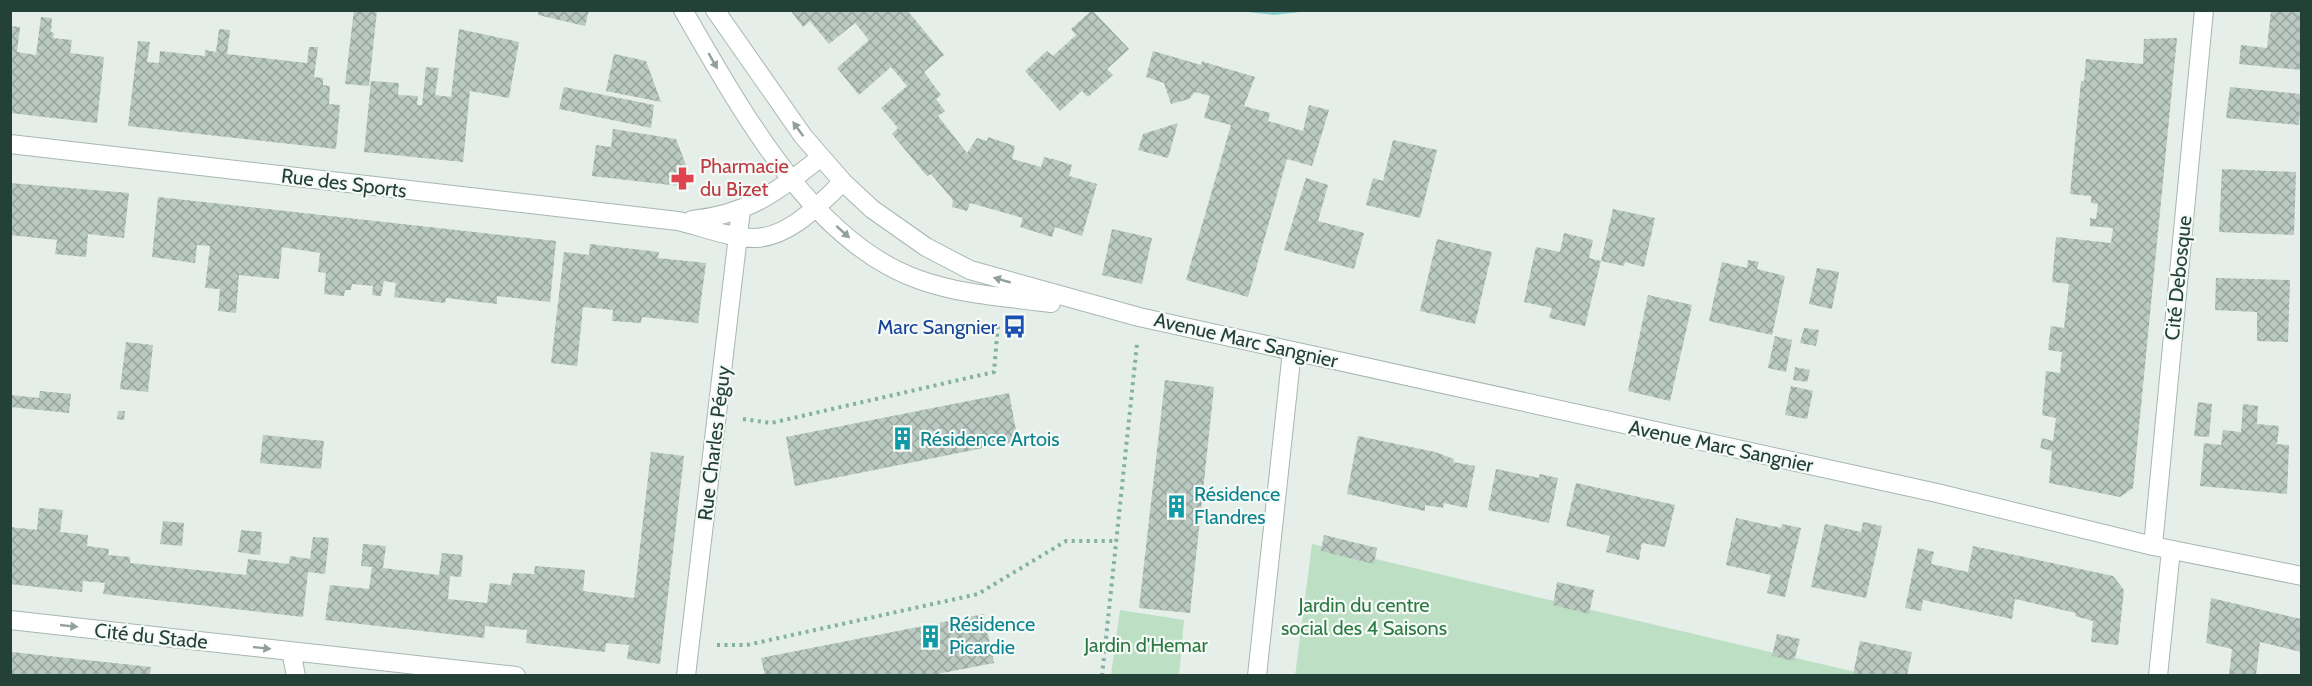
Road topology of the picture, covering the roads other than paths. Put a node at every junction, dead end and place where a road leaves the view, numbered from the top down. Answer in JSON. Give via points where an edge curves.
{"nodes":[{"id":1,"x":683,"y":10,"type":"edge"},
{"id":2,"x":715,"y":10,"type":"edge"},
{"id":3,"x":2204,"y":10,"type":"edge"},
{"id":4,"x":10,"y":144,"type":"edge"},
{"id":5,"x":820,"y":158,"type":"junction"},
{"id":6,"x":792,"y":180,"type":"junction"},
{"id":7,"x":843,"y":182,"type":"junction"},
{"id":8,"x":815,"y":207,"type":"junction"},
{"id":9,"x":741,"y":210,"type":"junction"},
{"id":10,"x":678,"y":221,"type":"junction"},
{"id":11,"x":738,"y":237,"type":"junction"},
{"id":12,"x":1139,"y":317,"type":"junction"},
{"id":13,"x":1292,"y":351,"type":"junction"},
{"id":14,"x":2162,"y":548,"type":"junction"},
{"id":15,"x":2301,"y":576,"type":"edge"},
{"id":16,"x":10,"y":620,"type":"edge"},
{"id":17,"x":291,"y":651,"type":"junction"},
{"id":18,"x":470,"y":673,"type":"edge"},
{"id":19,"x":296,"y":675,"type":"edge"},
{"id":20,"x":516,"y":675,"type":"edge"},
{"id":21,"x":686,"y":675,"type":"edge"},
{"id":22,"x":1257,"y":675,"type":"edge"},
{"id":23,"x":2158,"y":675,"type":"edge"}],
"edges":[{"from":1,"to":6,"type":"street","name":"Avenue Marc Sangnier","one_way":true,"via":[[752,127]]},
{"from":5,"to":2,"type":"street","name":"Avenue Marc Sangnier","one_way":true},
{"from":3,"to":14,"type":"street","name":"Cité Debosque"},
{"from":4,"to":10,"type":"street","name":"Rue des Sports"},
{"from":5,"to":6,"type":"street","name":"Rue des Sports"},
{"from":5,"to":7,"type":"street","name":"Avenue Marc Sangnier"},
{"from":6,"to":8,"type":"street","name":"Avenue Marc Sangnier"},
{"from":6,"to":9,"type":"street","name":"Rue des Sports"},
{"from":7,"to":8,"type":"street","name":"Rue des Sports"},
{"from":12,"to":7,"type":"street","name":"Avenue Marc Sangnier","one_way":true,"via":[[970,270],[926,247]]},
{"from":8,"to":11,"type":"street","name":"Rue des Sports","via":[[772,236]]},
{"from":8,"to":12,"type":"street","name":"Avenue Marc Sangnier","one_way":true,"via":[[874,257],[918,280],[965,292]]},
{"from":9,"to":10,"type":"street","name":"Rue des Sports"},
{"from":9,"to":11,"type":"street","name":"Rue Charles Péguy"},
{"from":10,"to":11,"type":"street","name":"Rue des Sports"},
{"from":11,"to":21,"type":"street","name":"Rue Charles Péguy"},
{"from":12,"to":13,"type":"street","name":"Avenue Marc Sangnier"},
{"from":13,"to":14,"type":"street","name":"Avenue Marc Sangnier","via":[[1936,493]]},
{"from":13,"to":22,"type":"street"},
{"from":14,"to":15,"type":"street","name":"Avenue Marc Sangnier"},
{"from":14,"to":23,"type":"street","name":"Cité Debosque"},
{"from":16,"to":17,"type":"street","name":"Cité du Stade","one_way":true},
{"from":17,"to":18,"type":"street","name":"Cité du Stade"},
{"from":17,"to":19,"type":"street"},
{"from":18,"to":20,"type":"street","name":"Cité du Stade"}]}
